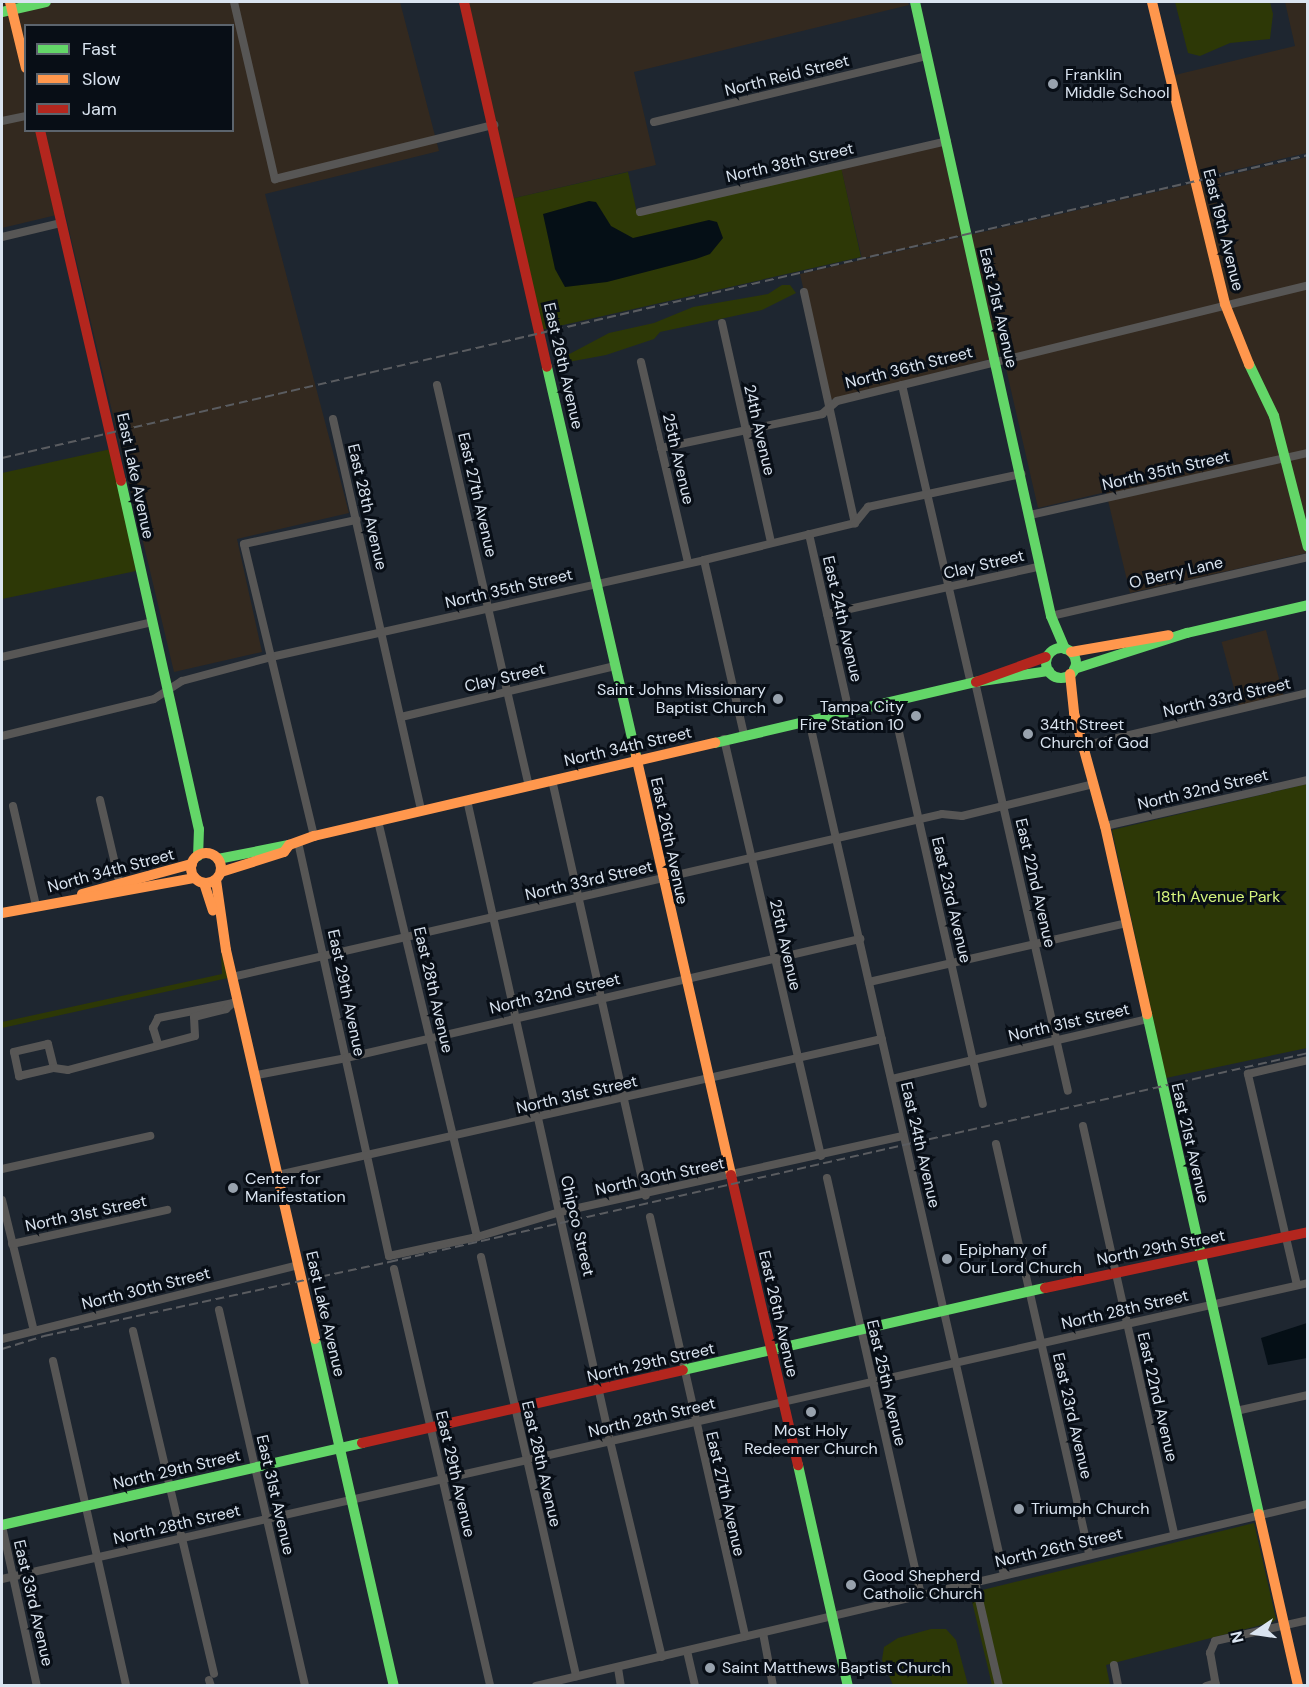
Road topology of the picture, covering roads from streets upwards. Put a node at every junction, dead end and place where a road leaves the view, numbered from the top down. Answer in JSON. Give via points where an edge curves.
{"nodes":[{"id":1,"x":46,"y":2,"type":"edge"},
{"id":2,"x":234,"y":2,"type":"edge"},
{"id":3,"x":464,"y":2,"type":"edge"},
{"id":4,"x":915,"y":2,"type":"edge"},
{"id":5,"x":1152,"y":2,"type":"edge"},
{"id":6,"x":8,"y":8,"type":"edge"},
{"id":7,"x":927,"y":56,"type":"junction"},
{"id":8,"x":24,"y":61,"type":"edge"},
{"id":9,"x":24,"y":116,"type":"edge"},
{"id":10,"x":2,"y":122,"type":"edge"},
{"id":11,"x":654,"y":122,"type":"dead end"},
{"id":12,"x":494,"y":125,"type":"junction"},
{"id":13,"x":40,"y":132,"type":"edge"},
{"id":14,"x":947,"y":141,"type":"junction"},
{"id":15,"x":640,"y":212,"type":"dead end"},
{"id":16,"x":61,"y":224,"type":"junction"},
{"id":17,"x":2,"y":237,"type":"edge"},
{"id":18,"x":1308,"y":285,"type":"edge"},
{"id":19,"x":804,"y":292,"type":"dead end"},
{"id":20,"x":1225,"y":304,"type":"junction"},
{"id":21,"x":722,"y":323,"type":"dead end"},
{"id":22,"x":994,"y":360,"type":"junction"},
{"id":23,"x":641,"y":362,"type":"dead end"},
{"id":24,"x":437,"y":385,"type":"dead end"},
{"id":25,"x":902,"y":385,"type":"junction"},
{"id":26,"x":829,"y":407,"type":"junction"},
{"id":27,"x":333,"y":419,"type":"dead end"},
{"id":28,"x":746,"y":430,"type":"junction"},
{"id":29,"x":661,"y":448,"type":"junction"},
{"id":30,"x":1308,"y":453,"type":"edge"},
{"id":31,"x":1286,"y":458,"type":"junction"},
{"id":32,"x":1021,"y":474,"type":"junction"},
{"id":33,"x":928,"y":494,"type":"junction"},
{"id":34,"x":1030,"y":515,"type":"junction"},
{"id":35,"x":356,"y":520,"type":"junction"},
{"id":36,"x":855,"y":523,"type":"junction"},
{"id":37,"x":809,"y":534,"type":"junction"},
{"id":38,"x":771,"y":543,"type":"junction"},
{"id":39,"x":1308,"y":547,"type":"edge"},
{"id":40,"x":1308,"y":557,"type":"edge"},
{"id":41,"x":704,"y":560,"type":"junction"},
{"id":42,"x":688,"y":563,"type":"junction"},
{"id":43,"x":1041,"y":566,"type":"junction"},
{"id":44,"x":597,"y":583,"type":"junction"},
{"id":45,"x":950,"y":586,"type":"junction"},
{"id":46,"x":1308,"y":604,"type":"edge"},
{"id":47,"x":489,"y":606,"type":"junction"},
{"id":48,"x":827,"y":614,"type":"junction"},
{"id":49,"x":1052,"y":618,"type":"junction"},
{"id":50,"x":152,"y":622,"type":"junction"},
{"id":51,"x":381,"y":633,"type":"junction"},
{"id":52,"x":1187,"y":633,"type":"junction"},
{"id":53,"x":1059,"y":652,"type":"junction"},
{"id":54,"x":2,"y":657,"type":"edge"},
{"id":55,"x":271,"y":657,"type":"junction"},
{"id":56,"x":615,"y":666,"type":"junction"},
{"id":57,"x":1072,"y":671,"type":"junction"},
{"id":58,"x":1053,"y":674,"type":"junction"},
{"id":59,"x":973,"y":683,"type":"junction"},
{"id":60,"x":168,"y":687,"type":"junction"},
{"id":61,"x":508,"y":690,"type":"junction"},
{"id":62,"x":1308,"y":693,"type":"edge"},
{"id":63,"x":891,"y":701,"type":"junction"},
{"id":64,"x":849,"y":711,"type":"junction"},
{"id":65,"x":1074,"y":713,"type":"junction"},
{"id":66,"x":401,"y":717,"type":"junction"},
{"id":67,"x":809,"y":720,"type":"junction"},
{"id":68,"x":744,"y":734,"type":"junction"},
{"id":69,"x":2,"y":736,"type":"edge"},
{"id":70,"x":724,"y":739,"type":"junction"},
{"id":71,"x":1083,"y":746,"type":"junction"},
{"id":72,"x":637,"y":760,"type":"junction"},
{"id":73,"x":552,"y":780,"type":"junction"},
{"id":74,"x":1308,"y":780,"type":"edge"},
{"id":75,"x":1093,"y":784,"type":"junction"},
{"id":76,"x":529,"y":786,"type":"junction"},
{"id":77,"x":100,"y":800,"type":"dead end"},
{"id":78,"x":467,"y":800,"type":"junction"},
{"id":79,"x":1003,"y":805,"type":"junction"},
{"id":80,"x":14,"y":806,"type":"dead end"},
{"id":81,"x":422,"y":811,"type":"junction"},
{"id":82,"x":919,"y":820,"type":"junction"},
{"id":83,"x":378,"y":821,"type":"junction"},
{"id":84,"x":1105,"y":826,"type":"junction"},
{"id":85,"x":198,"y":829,"type":"junction"},
{"id":86,"x":314,"y":836,"type":"junction"},
{"id":87,"x":837,"y":840,"type":"junction"},
{"id":88,"x":294,"y":844,"type":"junction"},
{"id":89,"x":215,"y":857,"type":"junction"},
{"id":90,"x":752,"y":857,"type":"junction"},
{"id":91,"x":195,"y":860,"type":"junction"},
{"id":92,"x":218,"y":876,"type":"junction"},
{"id":93,"x":661,"y":878,"type":"junction"},
{"id":94,"x":199,"y":880,"type":"junction"},
{"id":95,"x":121,"y":888,"type":"junction"},
{"id":96,"x":578,"y":898,"type":"junction"},
{"id":97,"x":36,"y":906,"type":"junction"},
{"id":98,"x":2,"y":913,"type":"edge"},
{"id":99,"x":494,"y":917,"type":"junction"},
{"id":100,"x":1127,"y":922,"type":"junction"},
{"id":101,"x":406,"y":937,"type":"junction"},
{"id":102,"x":860,"y":939,"type":"junction"},
{"id":103,"x":1035,"y":944,"type":"junction"},
{"id":104,"x":226,"y":950,"type":"junction"},
{"id":105,"x":325,"y":955,"type":"junction"},
{"id":106,"x":774,"y":958,"type":"junction"},
{"id":107,"x":951,"y":963,"type":"junction"},
{"id":108,"x":232,"y":977,"type":"junction"},
{"id":109,"x":685,"y":979,"type":"junction"},
{"id":110,"x":869,"y":982,"type":"junction"},
{"id":111,"x":600,"y":997,"type":"junction"},
{"id":112,"x":235,"y":1003,"type":"junction"},
{"id":113,"x":516,"y":1017,"type":"junction"},
{"id":114,"x":1148,"y":1019,"type":"junction"},
{"id":115,"x":430,"y":1038,"type":"junction"},
{"id":116,"x":882,"y":1039,"type":"junction"},
{"id":117,"x":1057,"y":1041,"type":"junction"},
{"id":118,"x":158,"y":1044,"type":"junction"},
{"id":119,"x":346,"y":1058,"type":"junction"},
{"id":120,"x":796,"y":1059,"type":"junction"},
{"id":121,"x":973,"y":1059,"type":"junction"},
{"id":122,"x":1308,"y":1060,"type":"edge"},
{"id":123,"x":54,"y":1068,"type":"junction"},
{"id":124,"x":257,"y":1075,"type":"junction"},
{"id":125,"x":708,"y":1078,"type":"junction"},
{"id":126,"x":892,"y":1078,"type":"junction"},
{"id":127,"x":1068,"y":1091,"type":"dead end"},
{"id":128,"x":623,"y":1098,"type":"junction"},
{"id":129,"x":983,"y":1104,"type":"dead end"},
{"id":130,"x":539,"y":1118,"type":"junction"},
{"id":131,"x":1083,"y":1126,"type":"dead end"},
{"id":132,"x":150,"y":1136,"type":"dead end"},
{"id":133,"x":453,"y":1136,"type":"junction"},
{"id":134,"x":903,"y":1136,"type":"junction"},
{"id":135,"x":996,"y":1144,"type":"dead end"},
{"id":136,"x":368,"y":1156,"type":"junction"},
{"id":137,"x":821,"y":1156,"type":"junction"},
{"id":138,"x":2,"y":1169,"type":"edge"},
{"id":139,"x":278,"y":1175,"type":"junction"},
{"id":140,"x":730,"y":1176,"type":"junction"},
{"id":141,"x":826,"y":1178,"type":"dead end"},
{"id":142,"x":646,"y":1196,"type":"junction"},
{"id":143,"x":2,"y":1200,"type":"edge"},
{"id":144,"x":167,"y":1210,"type":"dead end"},
{"id":145,"x":560,"y":1212,"type":"junction"},
{"id":146,"x":650,"y":1217,"type":"dead end"},
{"id":147,"x":1308,"y":1232,"type":"edge"},
{"id":148,"x":477,"y":1237,"type":"junction"},
{"id":149,"x":1286,"y":1237,"type":"junction"},
{"id":150,"x":12,"y":1244,"type":"junction"},
{"id":151,"x":389,"y":1256,"type":"joint"},
{"id":152,"x":1201,"y":1256,"type":"junction"},
{"id":153,"x":481,"y":1257,"type":"dead end"},
{"id":154,"x":298,"y":1265,"type":"junction"},
{"id":155,"x":394,"y":1269,"type":"dead end"},
{"id":156,"x":1115,"y":1272,"type":"junction"},
{"id":157,"x":1308,"y":1283,"type":"edge"},
{"id":158,"x":1297,"y":1285,"type":"junction"},
{"id":159,"x":1030,"y":1291,"type":"junction"},
{"id":160,"x":1212,"y":1304,"type":"junction"},
{"id":161,"x":219,"y":1310,"type":"dead end"},
{"id":162,"x":945,"y":1310,"type":"junction"},
{"id":163,"x":1126,"y":1322,"type":"junction"},
{"id":164,"x":861,"y":1330,"type":"junction"},
{"id":165,"x":34,"y":1331,"type":"junction"},
{"id":166,"x":133,"y":1331,"type":"dead end"},
{"id":167,"x":2,"y":1340,"type":"edge"},
{"id":168,"x":1041,"y":1343,"type":"junction"},
{"id":169,"x":771,"y":1351,"type":"junction"},
{"id":170,"x":53,"y":1361,"type":"dead end"},
{"id":171,"x":957,"y":1363,"type":"junction"},
{"id":172,"x":684,"y":1371,"type":"junction"},
{"id":173,"x":872,"y":1382,"type":"junction"},
{"id":174,"x":599,"y":1390,"type":"junction"},
{"id":175,"x":1308,"y":1395,"type":"edge"},
{"id":176,"x":783,"y":1402,"type":"junction"},
{"id":177,"x":514,"y":1409,"type":"junction"},
{"id":178,"x":1236,"y":1411,"type":"junction"},
{"id":179,"x":694,"y":1422,"type":"junction"},
{"id":180,"x":430,"y":1428,"type":"junction"},
{"id":181,"x":610,"y":1441,"type":"junction"},
{"id":182,"x":339,"y":1448,"type":"junction"},
{"id":183,"x":526,"y":1460,"type":"junction"},
{"id":184,"x":255,"y":1468,"type":"junction"},
{"id":185,"x":442,"y":1480,"type":"junction"},
{"id":186,"x":169,"y":1487,"type":"junction"},
{"id":187,"x":351,"y":1500,"type":"junction"},
{"id":188,"x":1308,"y":1504,"type":"edge"},
{"id":189,"x":87,"y":1505,"type":"junction"},
{"id":190,"x":1260,"y":1514,"type":"junction"},
{"id":191,"x":266,"y":1519,"type":"junction"},
{"id":192,"x":2,"y":1526,"type":"edge"},
{"id":193,"x":1174,"y":1534,"type":"junction"},
{"id":194,"x":182,"y":1537,"type":"junction"},
{"id":195,"x":1089,"y":1554,"type":"junction"},
{"id":196,"x":98,"y":1557,"type":"junction"},
{"id":197,"x":1004,"y":1575,"type":"junction"},
{"id":198,"x":13,"y":1577,"type":"junction"},
{"id":199,"x":2,"y":1580,"type":"edge"},
{"id":200,"x":975,"y":1582,"type":"junction"},
{"id":201,"x":921,"y":1595,"type":"junction"},
{"id":202,"x":832,"y":1616,"type":"junction"},
{"id":203,"x":1308,"y":1620,"type":"edge"},
{"id":204,"x":1285,"y":1625,"type":"junction"},
{"id":205,"x":763,"y":1632,"type":"junction"},
{"id":206,"x":745,"y":1636,"type":"junction"},
{"id":207,"x":687,"y":1651,"type":"junction"},
{"id":208,"x":662,"y":1657,"type":"junction"},
{"id":209,"x":1114,"y":1665,"type":"dead end"},
{"id":210,"x":618,"y":1668,"type":"junction"},
{"id":211,"x":576,"y":1676,"type":"junction"},
{"id":212,"x":211,"y":1680,"type":"edge"},
{"id":213,"x":1216,"y":1684,"type":"edge"},
{"id":214,"x":541,"y":1685,"type":"edge"},
{"id":215,"x":37,"y":1686,"type":"edge"},
{"id":216,"x":126,"y":1686,"type":"edge"},
{"id":217,"x":305,"y":1686,"type":"edge"},
{"id":218,"x":394,"y":1686,"type":"edge"},
{"id":219,"x":490,"y":1686,"type":"edge"},
{"id":220,"x":621,"y":1686,"type":"edge"},
{"id":221,"x":695,"y":1686,"type":"edge"},
{"id":222,"x":773,"y":1686,"type":"edge"},
{"id":223,"x":848,"y":1686,"type":"edge"},
{"id":224,"x":999,"y":1686,"type":"edge"},
{"id":225,"x":1118,"y":1686,"type":"edge"},
{"id":226,"x":1206,"y":1686,"type":"edge"},
{"id":227,"x":1298,"y":1686,"type":"edge"}],
"edges":[{"from":1,"to":6,"type":"street"},
{"from":2,"to":12,"type":"street","via":[[275,178]]},
{"from":3,"to":12,"type":"street","name":"East 26th Avenue"},
{"from":4,"to":7,"type":"street","name":"East 21st Avenue"},
{"from":5,"to":20,"type":"street","name":"East 19th Avenue"},
{"from":6,"to":8,"type":"street"},
{"from":7,"to":11,"type":"street","name":"North Reid Street"},
{"from":7,"to":14,"type":"street","name":"East 21st Avenue"},
{"from":9,"to":10,"type":"street"},
{"from":12,"to":44,"type":"street","name":"East 26th Avenue"},
{"from":13,"to":16,"type":"street","name":"East Lake Avenue"},
{"from":14,"to":15,"type":"street","name":"North 38th Street"},
{"from":14,"to":22,"type":"street","name":"East 21st Avenue"},
{"from":16,"to":17,"type":"street"},
{"from":16,"to":50,"type":"street","name":"East Lake Avenue"},
{"from":18,"to":20,"type":"street","name":"North 36th Street"},
{"from":19,"to":26,"type":"street"},
{"from":20,"to":22,"type":"street","name":"North 36th Street"},
{"from":20,"to":31,"type":"street","name":"East 19th Avenue","via":[[1233,331],[1274,416]]},
{"from":21,"to":28,"type":"street","name":"24th Avenue"},
{"from":22,"to":25,"type":"street","name":"North 36th Street"},
{"from":22,"to":32,"type":"street","name":"East 21st Avenue"},
{"from":23,"to":29,"type":"street","name":"25th Avenue"},
{"from":24,"to":47,"type":"street","name":"East 27th Avenue"},
{"from":25,"to":26,"type":"street","name":"North 36th Street","via":[[837,401]]},
{"from":25,"to":33,"type":"street","name":"East 22nd Avenue"},
{"from":26,"to":28,"type":"street","name":"North 36th Street","via":[[822,414]]},
{"from":26,"to":36,"type":"street"},
{"from":27,"to":35,"type":"street","name":"East 28th Avenue"},
{"from":28,"to":29,"type":"street","name":"North 36th Street"},
{"from":28,"to":38,"type":"street","name":"24th Avenue"},
{"from":29,"to":42,"type":"street","name":"25th Avenue"},
{"from":30,"to":31,"type":"street","name":"North 35th Street"},
{"from":31,"to":34,"type":"street","name":"North 35th Street"},
{"from":31,"to":39,"type":"street","name":"East 19th Avenue"},
{"from":32,"to":33,"type":"street","name":"North 35th Street"},
{"from":32,"to":34,"type":"street","name":"East 21st Avenue"},
{"from":33,"to":36,"type":"street","name":"North 35th Street","via":[[868,507]]},
{"from":33,"to":45,"type":"street","name":"East 22nd Avenue"},
{"from":34,"to":43,"type":"street","name":"East 21st Avenue"},
{"from":35,"to":51,"type":"street","name":"East 28th Avenue"},
{"from":35,"to":55,"type":"street","via":[[244,544]]},
{"from":36,"to":37,"type":"street","name":"North 35th Street"},
{"from":37,"to":38,"type":"street","name":"North 35th Street"},
{"from":37,"to":48,"type":"street","name":"East 24th Avenue"},
{"from":38,"to":41,"type":"street","name":"North 35th Street"},
{"from":40,"to":49,"type":"street","name":"O Berry Lane"},
{"from":41,"to":42,"type":"street","name":"North 35th Street"},
{"from":41,"to":68,"type":"street"},
{"from":42,"to":44,"type":"street","name":"North 35th Street"},
{"from":43,"to":45,"type":"street","name":"Clay Street"},
{"from":43,"to":49,"type":"street","name":"East 21st Avenue"},
{"from":44,"to":47,"type":"street","name":"North 35th Street"},
{"from":44,"to":56,"type":"street","name":"East 26th Avenue"},
{"from":45,"to":48,"type":"street","name":"Clay Street"},
{"from":45,"to":59,"type":"street","name":"East 22nd Avenue"},
{"from":46,"to":52,"type":"street","name":"North 34th Street"},
{"from":47,"to":51,"type":"street","name":"North 35th Street"},
{"from":47,"to":61,"type":"street","name":"East 27th Avenue"},
{"from":48,"to":64,"type":"street","name":"East 24th Avenue"},
{"from":49,"to":53,"type":"street","name":"East 21st Avenue"},
{"from":50,"to":54,"type":"street"},
{"from":50,"to":60,"type":"street","name":"East Lake Avenue"},
{"from":51,"to":55,"type":"street","name":"North 35th Street"},
{"from":51,"to":66,"type":"street","name":"East 28th Avenue"},
{"from":52,"to":53,"type":"street","name":"North 34th Street"},
{"from":52,"to":57,"type":"street","name":"North 34th Street"},
{"from":53,"to":57,"type":"street","name":"East 21st Avenue"},
{"from":53,"to":58,"type":"street","name":"East 21st Avenue"},
{"from":53,"to":59,"type":"street","name":"North 34th Street"},
{"from":55,"to":60,"type":"street","name":"North 35th Street"},
{"from":55,"to":86,"type":"street"},
{"from":56,"to":61,"type":"street","name":"Clay Street"},
{"from":56,"to":72,"type":"street","name":"East 26th Avenue"},
{"from":57,"to":58,"type":"street","name":"North 34th Street"},
{"from":57,"to":65,"type":"street","name":"East 21st Avenue"},
{"from":58,"to":59,"type":"street","name":"North 34th Street"},
{"from":58,"to":65,"type":"street","name":"East 21st Avenue"},
{"from":59,"to":63,"type":"street","name":"North 34th Street"},
{"from":59,"to":79,"type":"street","name":"East 22nd Avenue"},
{"from":60,"to":69,"type":"street","name":"North 35th Street","via":[[154,699]]},
{"from":60,"to":85,"type":"street","name":"East Lake Avenue"},
{"from":61,"to":66,"type":"street","name":"Clay Street"},
{"from":61,"to":76,"type":"street","name":"East 27th Avenue"},
{"from":62,"to":71,"type":"street","name":"North 33rd Street"},
{"from":63,"to":64,"type":"street","name":"North 34th Street"},
{"from":63,"to":82,"type":"street","name":"East 23rd Avenue"},
{"from":64,"to":67,"type":"street","name":"North 34th Street"},
{"from":65,"to":71,"type":"street","name":"East 21st Avenue"},
{"from":66,"to":81,"type":"street","name":"East 28th Avenue"},
{"from":67,"to":68,"type":"street","name":"North 34th Street"},
{"from":67,"to":87,"type":"street","name":"East 24th Avenue"},
{"from":68,"to":70,"type":"street","name":"North 34th Street"},
{"from":70,"to":72,"type":"street","name":"North 34th Street"},
{"from":70,"to":90,"type":"street","name":"25th Avenue"},
{"from":71,"to":75,"type":"street","name":"East 21st Avenue"},
{"from":72,"to":73,"type":"street","name":"North 34th Street"},
{"from":72,"to":93,"type":"street","name":"East 26th Avenue"},
{"from":73,"to":76,"type":"street","name":"North 34th Street"},
{"from":73,"to":96,"type":"street"},
{"from":74,"to":84,"type":"street","name":"North 32nd Street"},
{"from":75,"to":79,"type":"street","name":"North 33rd Street"},
{"from":75,"to":84,"type":"street","name":"East 21st Avenue"},
{"from":76,"to":78,"type":"street","name":"North 34th Street"},
{"from":77,"to":95,"type":"street"},
{"from":78,"to":81,"type":"street","name":"North 34th Street"},
{"from":78,"to":99,"type":"street","name":"Chipco Street"},
{"from":79,"to":82,"type":"street","name":"North 33rd Street","via":[[962,816],[942,814]]},
{"from":79,"to":103,"type":"street","name":"East 22nd Avenue"},
{"from":80,"to":97,"type":"street"},
{"from":81,"to":83,"type":"street","name":"North 34th Street"},
{"from":82,"to":87,"type":"street","name":"North 33rd Street"},
{"from":82,"to":107,"type":"street","name":"East 23rd Avenue"},
{"from":83,"to":86,"type":"street","name":"North 34th Street"},
{"from":83,"to":101,"type":"street","name":"East 28th Avenue"},
{"from":84,"to":100,"type":"street","name":"East 21st Avenue"},
{"from":85,"to":89,"type":"street","name":"East Lake Avenue"},
{"from":85,"to":91,"type":"street","name":"East Lake Avenue"},
{"from":86,"to":88,"type":"street","name":"North 34th Street"},
{"from":87,"to":90,"type":"street","name":"North 33rd Street"},
{"from":87,"to":102,"type":"street","name":"East 24th Avenue"},
{"from":88,"to":89,"type":"street","name":"North 34th Street"},
{"from":88,"to":92,"type":"street","name":"North 34th Street","via":[[284,852]]},
{"from":88,"to":105,"type":"street","name":"East 29th Avenue"},
{"from":89,"to":91,"type":"street","name":"North 34th Street"},
{"from":89,"to":92,"type":"street","name":"East Lake Avenue"},
{"from":90,"to":93,"type":"street","name":"North 33rd Street"},
{"from":90,"to":106,"type":"street","name":"25th Avenue"},
{"from":91,"to":94,"type":"street","name":"East Lake Avenue"},
{"from":91,"to":95,"type":"street","name":"North 34th Street"},
{"from":92,"to":94,"type":"street","name":"North 34th Street"},
{"from":92,"to":104,"type":"street","name":"East Lake Avenue"},
{"from":93,"to":96,"type":"street","name":"North 33rd Street"},
{"from":93,"to":109,"type":"street","name":"East 26th Avenue"},
{"from":94,"to":95,"type":"street","name":"North 34th Street"},
{"from":94,"to":104,"type":"street","name":"East Lake Avenue"},
{"from":95,"to":97,"type":"street","name":"North 34th Street"},
{"from":96,"to":99,"type":"street","name":"North 33rd Street"},
{"from":96,"to":111,"type":"street"},
{"from":97,"to":98,"type":"street","name":"North 34th Street"},
{"from":99,"to":101,"type":"street","name":"North 33rd Street"},
{"from":99,"to":113,"type":"street","name":"Chipco Street"},
{"from":100,"to":103,"type":"street"},
{"from":100,"to":114,"type":"street","name":"East 21st Avenue"},
{"from":101,"to":105,"type":"street","name":"North 33rd Street"},
{"from":101,"to":115,"type":"street","name":"East 28th Avenue"},
{"from":102,"to":106,"type":"street","name":"North 32nd Street"},
{"from":102,"to":110,"type":"street","name":"East 24th Avenue"},
{"from":103,"to":107,"type":"street"},
{"from":103,"to":117,"type":"street","name":"East 22nd Avenue"},
{"from":104,"to":108,"type":"street","name":"East Lake Avenue"},
{"from":105,"to":108,"type":"street","name":"North 33rd Street"},
{"from":105,"to":119,"type":"street","name":"East 29th Avenue"},
{"from":106,"to":109,"type":"street","name":"North 32nd Street"},
{"from":106,"to":120,"type":"street","name":"25th Avenue"},
{"from":107,"to":110,"type":"street"},
{"from":107,"to":121,"type":"street","name":"East 23rd Avenue"},
{"from":108,"to":112,"type":"street","name":"East Lake Avenue"},
{"from":109,"to":111,"type":"street","name":"North 32nd Street"},
{"from":109,"to":125,"type":"street","name":"East 26th Avenue"},
{"from":110,"to":116,"type":"street","name":"East 24th Avenue"},
{"from":111,"to":113,"type":"street","name":"North 32nd Street"},
{"from":111,"to":128,"type":"street"},
{"from":112,"to":118,"type":"street","via":[[194,1017],[195,1036]]},
{"from":112,"to":118,"type":"street","via":[[158,1018],[153,1028]]},
{"from":112,"to":124,"type":"street","name":"East Lake Avenue"},
{"from":113,"to":115,"type":"street","name":"North 32nd Street"},
{"from":113,"to":130,"type":"street","name":"Chipco Street"},
{"from":114,"to":117,"type":"street","name":"North 31st Street"},
{"from":114,"to":152,"type":"street","name":"East 21st Avenue"},
{"from":115,"to":119,"type":"street","name":"North 32nd Street"},
{"from":115,"to":133,"type":"street","name":"East 28th Avenue"},
{"from":116,"to":120,"type":"street","name":"North 31st Street"},
{"from":116,"to":126,"type":"street","name":"East 24th Avenue"},
{"from":117,"to":121,"type":"street","name":"North 31st Street"},
{"from":117,"to":127,"type":"street","name":"East 22nd Avenue"},
{"from":118,"to":123,"type":"street","via":[[68,1070]]},
{"from":119,"to":124,"type":"street","name":"North 32nd Street"},
{"from":119,"to":136,"type":"street","name":"East 29th Avenue"},
{"from":120,"to":125,"type":"street","name":"North 31st Street"},
{"from":120,"to":137,"type":"street","name":"25th Avenue"},
{"from":121,"to":126,"type":"street","name":"North 31st Street"},
{"from":121,"to":129,"type":"street","name":"East 23rd Avenue"},
{"from":122,"to":149,"type":"street","via":[[1248,1074]]},
{"from":123,"to":123,"type":"street","via":[[48,1044],[14,1052],[19,1076]]},
{"from":124,"to":139,"type":"street","name":"East Lake Avenue"},
{"from":125,"to":128,"type":"street","name":"North 31st Street"},
{"from":125,"to":140,"type":"street","name":"East 26th Avenue"},
{"from":126,"to":134,"type":"street","name":"East 24th Avenue"},
{"from":128,"to":130,"type":"street","name":"North 31st Street"},
{"from":128,"to":142,"type":"street"},
{"from":130,"to":133,"type":"street","name":"North 31st Street"},
{"from":130,"to":145,"type":"street","name":"Chipco Street"},
{"from":131,"to":156,"type":"street","name":"East 22nd Avenue"},
{"from":132,"to":138,"type":"street"},
{"from":133,"to":136,"type":"street","name":"North 31st Street"},
{"from":133,"to":148,"type":"street","name":"East 28th Avenue"},
{"from":134,"to":137,"type":"street","name":"North 30th Street"},
{"from":134,"to":162,"type":"street","name":"East 24th Avenue"},
{"from":135,"to":159,"type":"street","name":"East 23rd Avenue"},
{"from":136,"to":139,"type":"street","name":"North 31st Street"},
{"from":136,"to":151,"type":"street","name":"East 29th Avenue"},
{"from":137,"to":140,"type":"street","name":"North 30th Street"},
{"from":139,"to":154,"type":"street","name":"East Lake Avenue"},
{"from":140,"to":142,"type":"street","name":"North 30th Street"},
{"from":140,"to":169,"type":"street","name":"East 26th Avenue"},
{"from":141,"to":164,"type":"street","name":"East 25th Avenue"},
{"from":142,"to":145,"type":"street","name":"North 30th Street"},
{"from":143,"to":150,"type":"street"},
{"from":144,"to":150,"type":"street","name":"North 31st Street"},
{"from":145,"to":148,"type":"street","name":"North 30th Street"},
{"from":145,"to":174,"type":"street","name":"Chipco Street"},
{"from":146,"to":172,"type":"street","name":"East 27th Avenue"},
{"from":147,"to":149,"type":"street","name":"North 29th Street"},
{"from":148,"to":151,"type":"street","name":"North 30th Street"},
{"from":149,"to":152,"type":"street","name":"North 29th Street"},
{"from":149,"to":158,"type":"street"},
{"from":150,"to":165,"type":"street"},
{"from":152,"to":156,"type":"street","name":"North 29th Street"},
{"from":152,"to":160,"type":"street","name":"East 21st Avenue"},
{"from":153,"to":177,"type":"street","name":"East 28th Avenue"},
{"from":154,"to":165,"type":"street","name":"North 30th Street"},
{"from":154,"to":182,"type":"street","name":"East Lake Avenue"},
{"from":155,"to":180,"type":"street","name":"East 29th Avenue"},
{"from":156,"to":159,"type":"street","name":"North 29th Street"},
{"from":156,"to":163,"type":"street","name":"East 22nd Avenue"},
{"from":157,"to":158,"type":"street","name":"North 28th Street"},
{"from":158,"to":160,"type":"street","name":"North 28th Street"},
{"from":159,"to":162,"type":"street","name":"North 29th Street"},
{"from":159,"to":168,"type":"street","name":"East 23rd Avenue"},
{"from":160,"to":163,"type":"street","name":"North 28th Street"},
{"from":160,"to":178,"type":"street","name":"East 21st Avenue"},
{"from":161,"to":184,"type":"street","name":"East 31st Avenue"},
{"from":162,"to":164,"type":"street","name":"North 29th Street"},
{"from":162,"to":171,"type":"street","name":"East 24th Avenue"},
{"from":163,"to":168,"type":"street","name":"North 28th Street"},
{"from":163,"to":193,"type":"street","name":"East 22nd Avenue"},
{"from":164,"to":169,"type":"street","name":"North 29th Street"},
{"from":164,"to":173,"type":"street","name":"East 25th Avenue"},
{"from":165,"to":167,"type":"street","name":"North 30th Street"},
{"from":166,"to":186,"type":"street"},
{"from":168,"to":171,"type":"street","name":"North 28th Street"},
{"from":168,"to":195,"type":"street","name":"East 23rd Avenue"},
{"from":169,"to":172,"type":"street","name":"North 29th Street"},
{"from":169,"to":176,"type":"street","name":"East 26th Avenue"},
{"from":170,"to":189,"type":"street"},
{"from":171,"to":173,"type":"street","name":"North 28th Street"},
{"from":171,"to":197,"type":"street","name":"East 24th Avenue"},
{"from":172,"to":174,"type":"street","name":"North 29th Street"},
{"from":172,"to":179,"type":"street","name":"East 27th Avenue"},
{"from":173,"to":176,"type":"street","name":"North 28th Street"},
{"from":173,"to":201,"type":"street","name":"East 25th Avenue"},
{"from":174,"to":177,"type":"street","name":"North 29th Street"},
{"from":174,"to":181,"type":"street","name":"Chipco Street"},
{"from":175,"to":178,"type":"street"},
{"from":176,"to":179,"type":"street","name":"North 28th Street"},
{"from":176,"to":202,"type":"street","name":"East 26th Avenue"},
{"from":177,"to":180,"type":"street","name":"North 29th Street"},
{"from":177,"to":183,"type":"street","name":"East 28th Avenue"},
{"from":178,"to":190,"type":"street","name":"East 21st Avenue"},
{"from":179,"to":181,"type":"street","name":"North 28th Street"},
{"from":179,"to":206,"type":"street","name":"East 27th Avenue"},
{"from":180,"to":182,"type":"street","name":"North 29th Street"},
{"from":180,"to":185,"type":"street","name":"East 29th Avenue"},
{"from":181,"to":183,"type":"street","name":"North 28th Street"},
{"from":181,"to":208,"type":"street","name":"Chipco Street"},
{"from":182,"to":184,"type":"street","name":"North 29th Street"},
{"from":182,"to":187,"type":"street","name":"East Lake Avenue"},
{"from":183,"to":185,"type":"street","name":"North 28th Street"},
{"from":183,"to":211,"type":"street","name":"East 28th Avenue"},
{"from":184,"to":186,"type":"street","name":"North 29th Street"},
{"from":184,"to":191,"type":"street","name":"East 31st Avenue"},
{"from":185,"to":187,"type":"street","name":"North 28th Street"},
{"from":185,"to":219,"type":"street","name":"East 29th Avenue"},
{"from":186,"to":189,"type":"street","name":"North 29th Street"},
{"from":186,"to":194,"type":"street"},
{"from":187,"to":191,"type":"street","name":"North 28th Street"},
{"from":187,"to":218,"type":"street","name":"East Lake Avenue"},
{"from":188,"to":190,"type":"street","name":"North 26th Street"},
{"from":189,"to":192,"type":"street","name":"North 29th Street"},
{"from":189,"to":196,"type":"street"},
{"from":190,"to":193,"type":"street","name":"North 26th Street"},
{"from":190,"to":204,"type":"street","name":"East 21st Avenue"},
{"from":191,"to":194,"type":"street","name":"North 28th Street"},
{"from":191,"to":217,"type":"street","name":"East 31st Avenue"},
{"from":192,"to":198,"type":"street","name":"East 33rd Avenue"},
{"from":193,"to":195,"type":"street","name":"North 26th Street"},
{"from":194,"to":196,"type":"street","name":"North 28th Street"},
{"from":194,"to":212,"type":"street"},
{"from":195,"to":197,"type":"street","name":"North 26th Street"},
{"from":196,"to":198,"type":"street","name":"North 28th Street"},
{"from":196,"to":216,"type":"street"},
{"from":197,"to":200,"type":"street","name":"North 26th Street"},
{"from":198,"to":199,"type":"street","name":"North 28th Street"},
{"from":198,"to":215,"type":"street","name":"East 33rd Avenue"},
{"from":200,"to":201,"type":"street","name":"North 26th Street"},
{"from":200,"to":224,"type":"street"},
{"from":201,"to":202,"type":"street","name":"North 26th Street"},
{"from":202,"to":205,"type":"street","name":"North 26th Street"},
{"from":202,"to":223,"type":"street","name":"East 26th Avenue"},
{"from":203,"to":204,"type":"street"},
{"from":204,"to":213,"type":"street","via":[[1210,1645]]},
{"from":204,"to":227,"type":"street","name":"East 21st Avenue"},
{"from":205,"to":206,"type":"street","name":"North 26th Street"},
{"from":205,"to":222,"type":"street"},
{"from":206,"to":207,"type":"street","name":"North 26th Street"},
{"from":207,"to":208,"type":"street","name":"North 26th Street"},
{"from":207,"to":221,"type":"street"},
{"from":208,"to":210,"type":"street","name":"North 26th Street"},
{"from":209,"to":225,"type":"street"},
{"from":210,"to":211,"type":"street","name":"North 26th Street"},
{"from":210,"to":220,"type":"street"},
{"from":211,"to":214,"type":"street","name":"North 26th Street"},
{"from":213,"to":226,"type":"street"}]}
